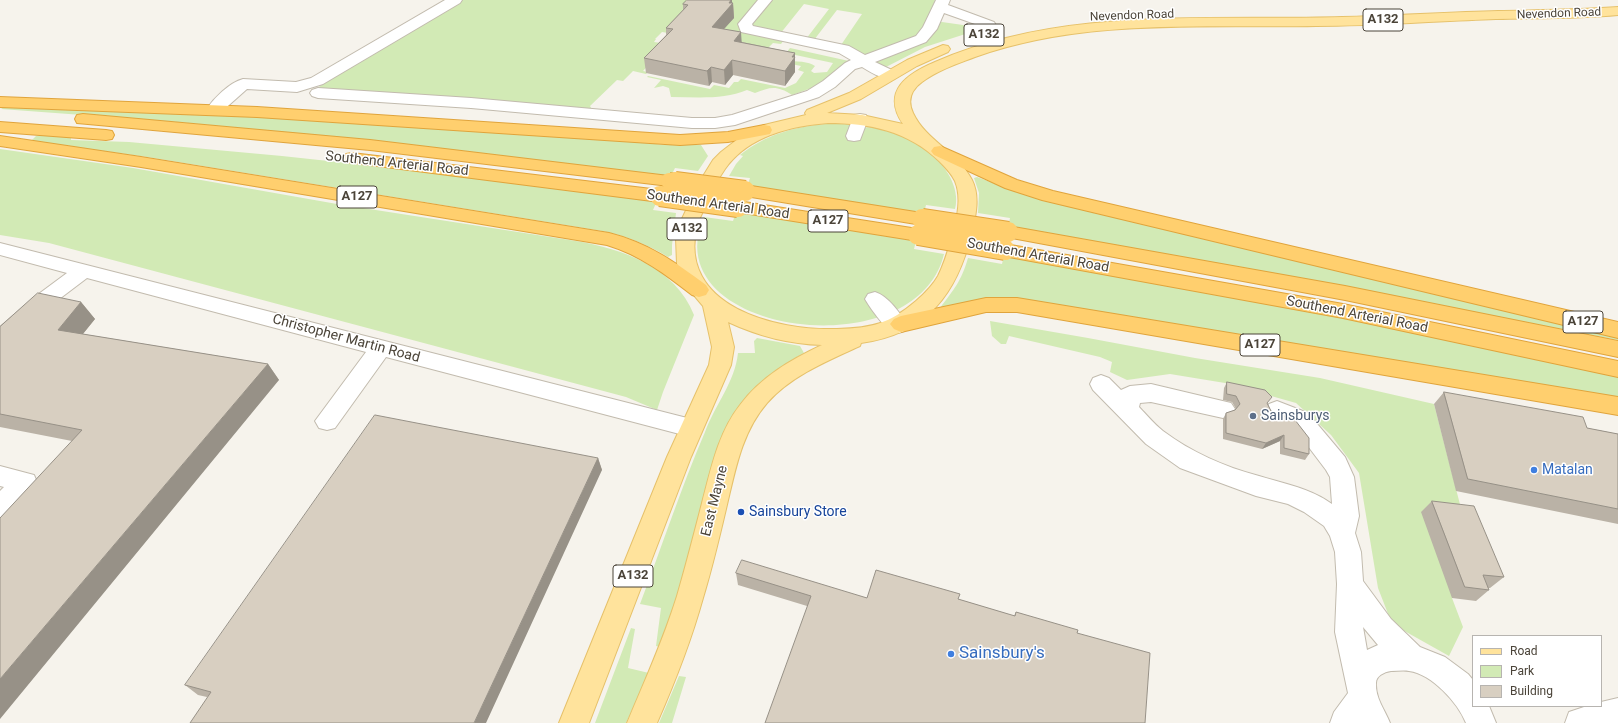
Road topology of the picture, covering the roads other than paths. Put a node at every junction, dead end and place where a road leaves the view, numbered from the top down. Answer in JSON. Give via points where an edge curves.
{"nodes":[{"id":1,"x":455,"y":0,"type":"edge"},
{"id":2,"x":766,"y":0,"type":"edge"},
{"id":3,"x":966,"y":2,"type":"dead end"},
{"id":4,"x":942,"y":3,"type":"edge"},
{"id":5,"x":1618,"y":11,"type":"edge"},
{"id":6,"x":1499,"y":15,"type":"junction"},
{"id":7,"x":993,"y":28,"type":"junction"},
{"id":8,"x":863,"y":61,"type":"junction"},
{"id":9,"x":890,"y":75,"type":"junction"},
{"id":10,"x":318,"y":93,"type":"dead end"},
{"id":11,"x":0,"y":102,"type":"edge"},
{"id":12,"x":214,"y":110,"type":"junction"},
{"id":13,"x":0,"y":113,"type":"edge"},
{"id":14,"x":860,"y":119,"type":"junction"},
{"id":15,"x":786,"y":123,"type":"junction"},
{"id":16,"x":0,"y":128,"type":"edge"},
{"id":17,"x":764,"y":130,"type":"junction"},
{"id":18,"x":854,"y":136,"type":"dead end"},
{"id":19,"x":920,"y":137,"type":"junction"},
{"id":20,"x":0,"y":141,"type":"edge"},
{"id":21,"x":940,"y":151,"type":"junction"},
{"id":22,"x":664,"y":188,"type":"junction"},
{"id":23,"x":1006,"y":241,"type":"junction"},
{"id":24,"x":4,"y":256,"type":"edge"},
{"id":25,"x":83,"y":271,"type":"junction"},
{"id":26,"x":706,"y":298,"type":"junction"},
{"id":27,"x":875,"y":299,"type":"dead end"},
{"id":28,"x":899,"y":325,"type":"junction"},
{"id":29,"x":1618,"y":330,"type":"edge"},
{"id":30,"x":862,"y":336,"type":"junction"},
{"id":31,"x":0,"y":339,"type":"edge"},
{"id":32,"x":381,"y":348,"type":"junction"},
{"id":33,"x":1618,"y":349,"type":"edge"},
{"id":34,"x":1618,"y":369,"type":"edge"},
{"id":35,"x":1101,"y":384,"type":"dead end"},
{"id":36,"x":1618,"y":406,"type":"edge"},
{"id":37,"x":1127,"y":409,"type":"junction"},
{"id":38,"x":1223,"y":409,"type":"dead end"},
{"id":39,"x":1277,"y":410,"type":"dead end"},
{"id":40,"x":327,"y":421,"type":"dead end"},
{"id":41,"x":691,"y":428,"type":"junction"},
{"id":42,"x":0,"y":476,"type":"edge"},
{"id":43,"x":0,"y":508,"type":"edge"},
{"id":44,"x":1342,"y":533,"type":"junction"},
{"id":45,"x":1350,"y":584,"type":"junction"},
{"id":46,"x":1410,"y":657,"type":"junction"},
{"id":47,"x":1362,"y":689,"type":"junction"},
{"id":48,"x":1472,"y":704,"type":"edge"},
{"id":49,"x":1474,"y":707,"type":"edge"},
{"id":50,"x":1617,"y":714,"type":"edge"},
{"id":51,"x":574,"y":723,"type":"edge"},
{"id":52,"x":642,"y":723,"type":"edge"},
{"id":53,"x":1345,"y":723,"type":"edge"},
{"id":54,"x":1375,"y":723,"type":"edge"},
{"id":55,"x":1481,"y":723,"type":"edge"},
{"id":56,"x":1580,"y":723,"type":"edge"}],
"edges":[{"from":1,"to":12,"type":"street","via":[[317,81],[291,88],[243,84]]},
{"from":2,"to":8,"type":"street","via":[[745,24],[746,29],[844,49]]},
{"from":3,"to":7,"type":"street"},
{"from":4,"to":7,"type":"street"},
{"from":4,"to":8,"type":"street","via":[[928,32],[921,39]]},
{"from":5,"to":6,"type":"main road","name":"Nevendon Road","number":"A132"},
{"from":6,"to":7,"type":"main road","name":"Nevendon Road","number":"A132","via":[[1132,15]]},
{"from":6,"to":19,"type":"main road","name":"Nevendon Road","number":"A132","via":[[1266,24],[1138,24],[1083,28],[1024,37],[972,52],[945,63],[928,71],[908,87],[903,92],[903,110]]},
{"from":7,"to":9,"type":"main road","name":"Nevendon Road","number":"A132","via":[[924,57]]},
{"from":8,"to":9,"type":"street"},
{"from":8,"to":10,"type":"street","via":[[850,66],[813,94],[746,117],[715,123]]},
{"from":9,"to":15,"type":"main road","name":"Nevendon Road","number":"A132","via":[[845,101]]},
{"from":11,"to":12,"type":"highway"},
{"from":12,"to":17,"type":"highway","via":[[680,140],[728,137]]},
{"from":13,"to":22,"type":"highway","name":"Southend Arterial Road","number":"A127","via":[[370,145]]},
{"from":14,"to":15,"type":"main road","number":"A132","via":[[828,118]]},
{"from":14,"to":18,"type":"street"},
{"from":14,"to":19,"type":"main road","number":"A132","via":[[894,126]]},
{"from":15,"to":17,"type":"main road","number":"A132"},
{"from":16,"to":22,"type":"highway","name":"Southend Arterial Road","number":"A127","via":[[339,157],[530,179]]},
{"from":17,"to":26,"type":"main road","number":"A132","via":[[722,161],[710,179],[688,225],[684,253],[690,272]]},
{"from":19,"to":21,"type":"main road","number":"A132"},
{"from":20,"to":26,"type":"highway","number":"A127","via":[[609,239],[634,246],[653,256]]},
{"from":21,"to":28,"type":"main road","number":"A132","via":[[961,174],[966,187],[968,202],[962,236],[946,281],[928,302]]},
{"from":21,"to":29,"type":"highway","number":"A127","via":[[1011,184],[1048,196]]},
{"from":22,"to":23,"type":"highway","name":"Southend Arterial Road","number":"A127","bridge":true},
{"from":23,"to":33,"type":"highway","name":"Southend Arterial Road","number":"A127","via":[[1330,290]]},
{"from":23,"to":34,"type":"highway","name":"Southend Arterial Road","number":"A127"},
{"from":24,"to":25,"type":"street","name":"Christopher Martin Road"},
{"from":25,"to":31,"type":"street"},
{"from":25,"to":32,"type":"street","name":"Christopher Martin Road"},
{"from":26,"to":30,"type":"main road","number":"A132","via":[[756,325],[789,334]]},
{"from":26,"to":41,"type":"main road","number":"A132","via":[[721,334],[722,358]]},
{"from":27,"to":28,"type":"street"},
{"from":28,"to":30,"type":"main road","number":"A132"},
{"from":28,"to":36,"type":"highway","number":"A127","via":[[986,305],[1017,305]]},
{"from":30,"to":52,"type":"main road","name":"East Mayne","number":"A132","via":[[809,359],[784,374],[743,417],[727,455],[675,643]]},
{"from":32,"to":40,"type":"street"},
{"from":32,"to":41,"type":"street","name":"Christopher Martin Road"},
{"from":35,"to":37,"type":"street"},
{"from":37,"to":38,"type":"street","via":[[1130,395],[1150,393]]},
{"from":37,"to":44,"type":"street","via":[[1154,437],[1189,461],[1313,504],[1333,518]]},
{"from":39,"to":44,"type":"street","via":[[1300,419],[1336,464],[1342,477],[1344,492],[1346,516]]},
{"from":41,"to":51,"type":"main road","number":"A132"},
{"from":42,"to":43,"type":"street","via":[[25,482]]},
{"from":44,"to":45,"type":"street","via":[[1348,552]]},
{"from":45,"to":46,"type":"street","via":[[1380,628]]},
{"from":45,"to":47,"type":"street","via":[[1348,632]]},
{"from":46,"to":47,"type":"street","via":[[1380,658],[1366,669]]},
{"from":46,"to":48,"type":"street","via":[[1435,667],[1458,684]]},
{"from":47,"to":53,"type":"street"},
{"from":47,"to":54,"type":"street","via":[[1364,705]]},
{"from":49,"to":55,"type":"street"},
{"from":50,"to":56,"type":"street"}]}
